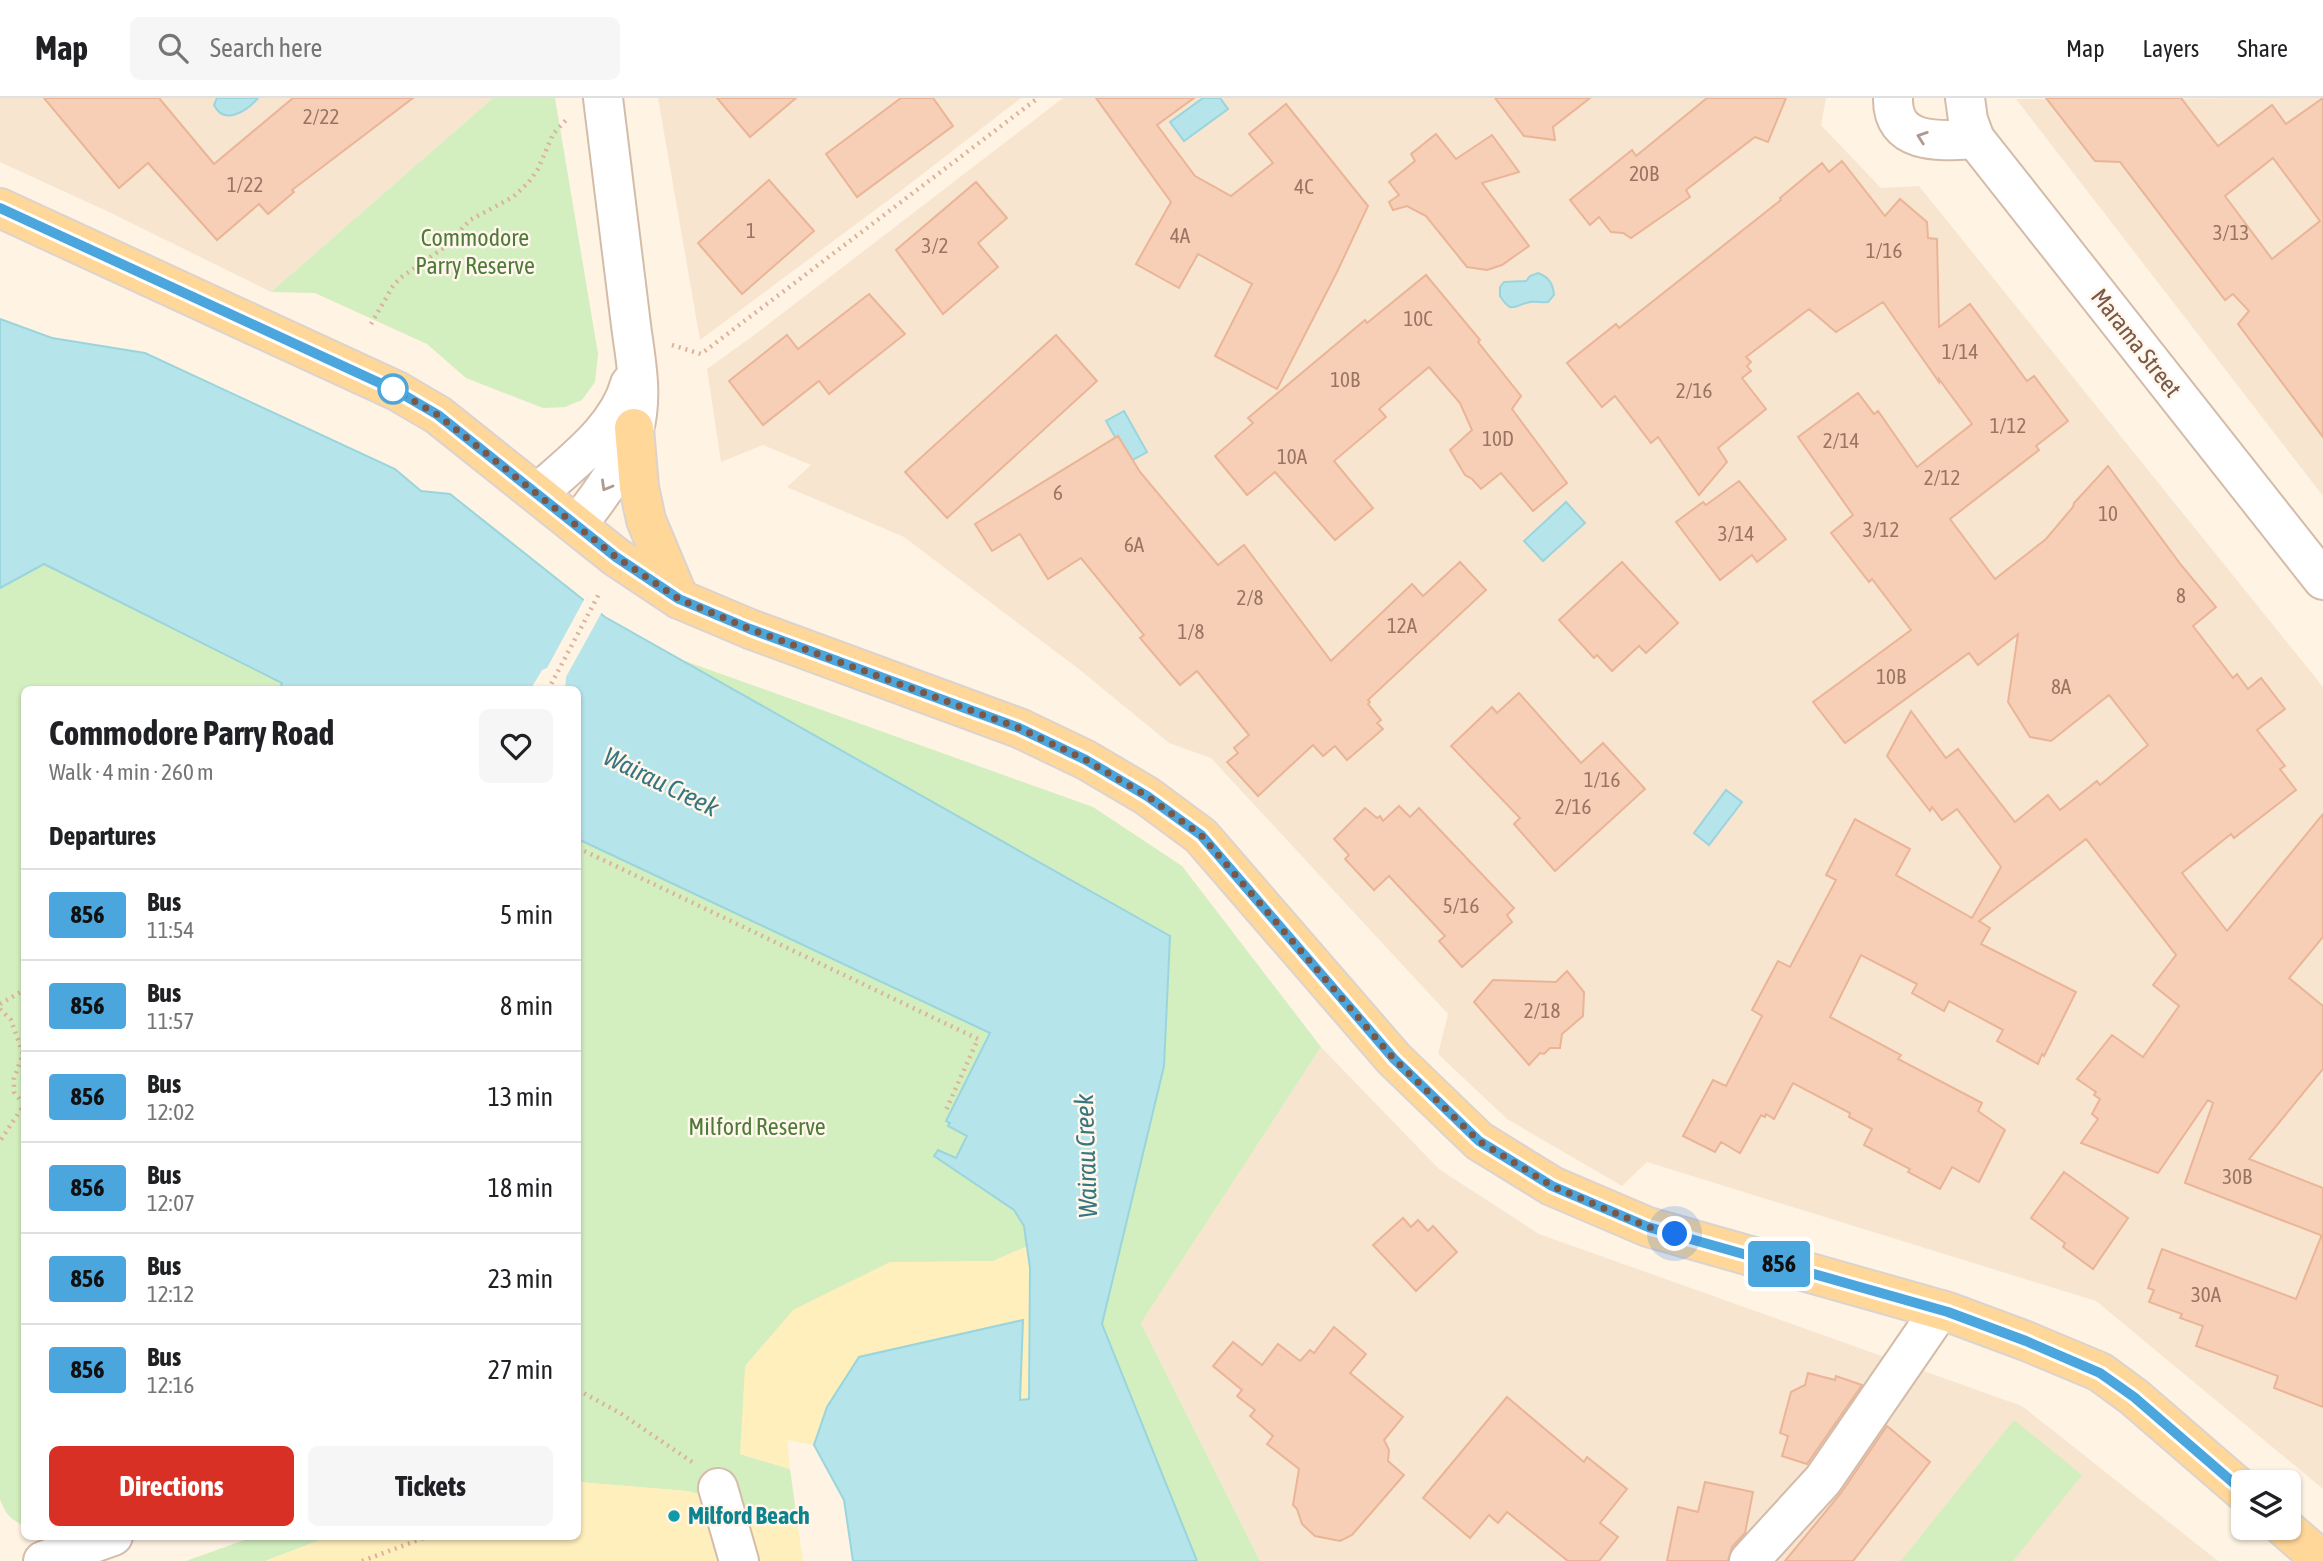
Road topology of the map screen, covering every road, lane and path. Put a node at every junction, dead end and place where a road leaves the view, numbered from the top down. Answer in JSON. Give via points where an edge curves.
{"nodes":[{"id":1,"x":603,"y":98,"type":"edge"},
{"id":2,"x":1038,"y":98,"type":"edge"},
{"id":3,"x":1893,"y":98,"type":"edge"},
{"id":4,"x":1965,"y":98,"type":"edge"},
{"id":5,"x":1975,"y":139,"type":"junction"},
{"id":6,"x":0,"y":208,"type":"edge"},
{"id":7,"x":370,"y":324,"type":"dead end"},
{"id":8,"x":633,"y":342,"type":"junction"},
{"id":9,"x":634,"y":428,"type":"junction"},
{"id":10,"x":538,"y":493,"type":"junction"},
{"id":11,"x":577,"y":525,"type":"junction"},
{"id":12,"x":2323,"y":580,"type":"edge"},
{"id":13,"x":679,"y":599,"type":"junction"},
{"id":14,"x":596,"y":601,"type":"dead end"},
{"id":15,"x":550,"y":686,"type":"edge"},
{"id":16,"x":581,"y":849,"type":"edge"},
{"id":17,"x":21,"y":992,"type":"edge"},
{"id":18,"x":0,"y":1006,"type":"edge"},
{"id":19,"x":21,"y":1048,"type":"edge"},
{"id":20,"x":21,"y":1059,"type":"edge"},
{"id":21,"x":21,"y":1101,"type":"edge"},
{"id":22,"x":21,"y":1110,"type":"edge"},
{"id":23,"x":946,"y":1110,"type":"dead end"},
{"id":24,"x":0,"y":1141,"type":"edge"},
{"id":25,"x":1940,"y":1310,"type":"junction"},
{"id":26,"x":581,"y":1392,"type":"edge"},
{"id":27,"x":2231,"y":1481,"type":"edge"},
{"id":28,"x":718,"y":1488,"type":"joint"},
{"id":29,"x":102,"y":1540,"type":"edge"},
{"id":30,"x":418,"y":1540,"type":"edge"},
{"id":31,"x":2299,"y":1540,"type":"edge"},
{"id":32,"x":43,"y":1561,"type":"edge"},
{"id":33,"x":362,"y":1561,"type":"edge"},
{"id":34,"x":739,"y":1561,"type":"edge"},
{"id":35,"x":1749,"y":1561,"type":"edge"},
{"id":36,"x":2323,"y":1561,"type":"edge"}],
"edges":[{"from":1,"to":7,"type":"path","via":[[559,126],[534,177],[521,190],[470,220],[444,247],[400,278]]},
{"from":1,"to":8,"type":"street"},
{"from":2,"to":8,"type":"path","via":[[701,354]]},
{"from":5,"to":3,"type":"street","one_way":true,"via":[[1933,141],[1908,132],[1894,116]]},
{"from":4,"to":5,"type":"street","name":"Marama Street"},
{"from":5,"to":12,"type":"street","name":"Marama Street"},
{"from":6,"to":10,"type":"main road","via":[[397,391],[438,415]]},
{"from":8,"to":9,"type":"street","via":[[638,388]]},
{"from":8,"to":10,"type":"street","via":[[632,374],[617,413]]},
{"from":9,"to":11,"type":"street","one_way":true,"via":[[601,495]]},
{"from":9,"to":13,"type":"main road","via":[[646,520]]},
{"from":10,"to":11,"type":"main road"},
{"from":11,"to":13,"type":"main road"},
{"from":13,"to":25,"type":"main road","via":[[1019,728],[1147,796],[1201,835],[1394,1059],[1479,1141],[1552,1186],[1648,1227]]},
{"from":14,"to":15,"type":"path"},
{"from":16,"to":23,"type":"path","via":[[978,1040]]},
{"from":17,"to":18,"type":"path"},
{"from":18,"to":19,"type":"path","via":[[11,1020]]},
{"from":20,"to":21,"type":"path","via":[[14,1078],[14,1092]]},
{"from":22,"to":24,"type":"path"},
{"from":25,"to":27,"type":"main road","via":[[2100,1373]]},
{"from":25,"to":35,"type":"street","via":[[1823,1480]]},
{"from":26,"to":28,"type":"path","via":[[663,1440]]},
{"from":28,"to":34,"type":"street"},
{"from":29,"to":32,"type":"street"},
{"from":30,"to":33,"type":"path"},
{"from":31,"to":36,"type":"main road"}]}
